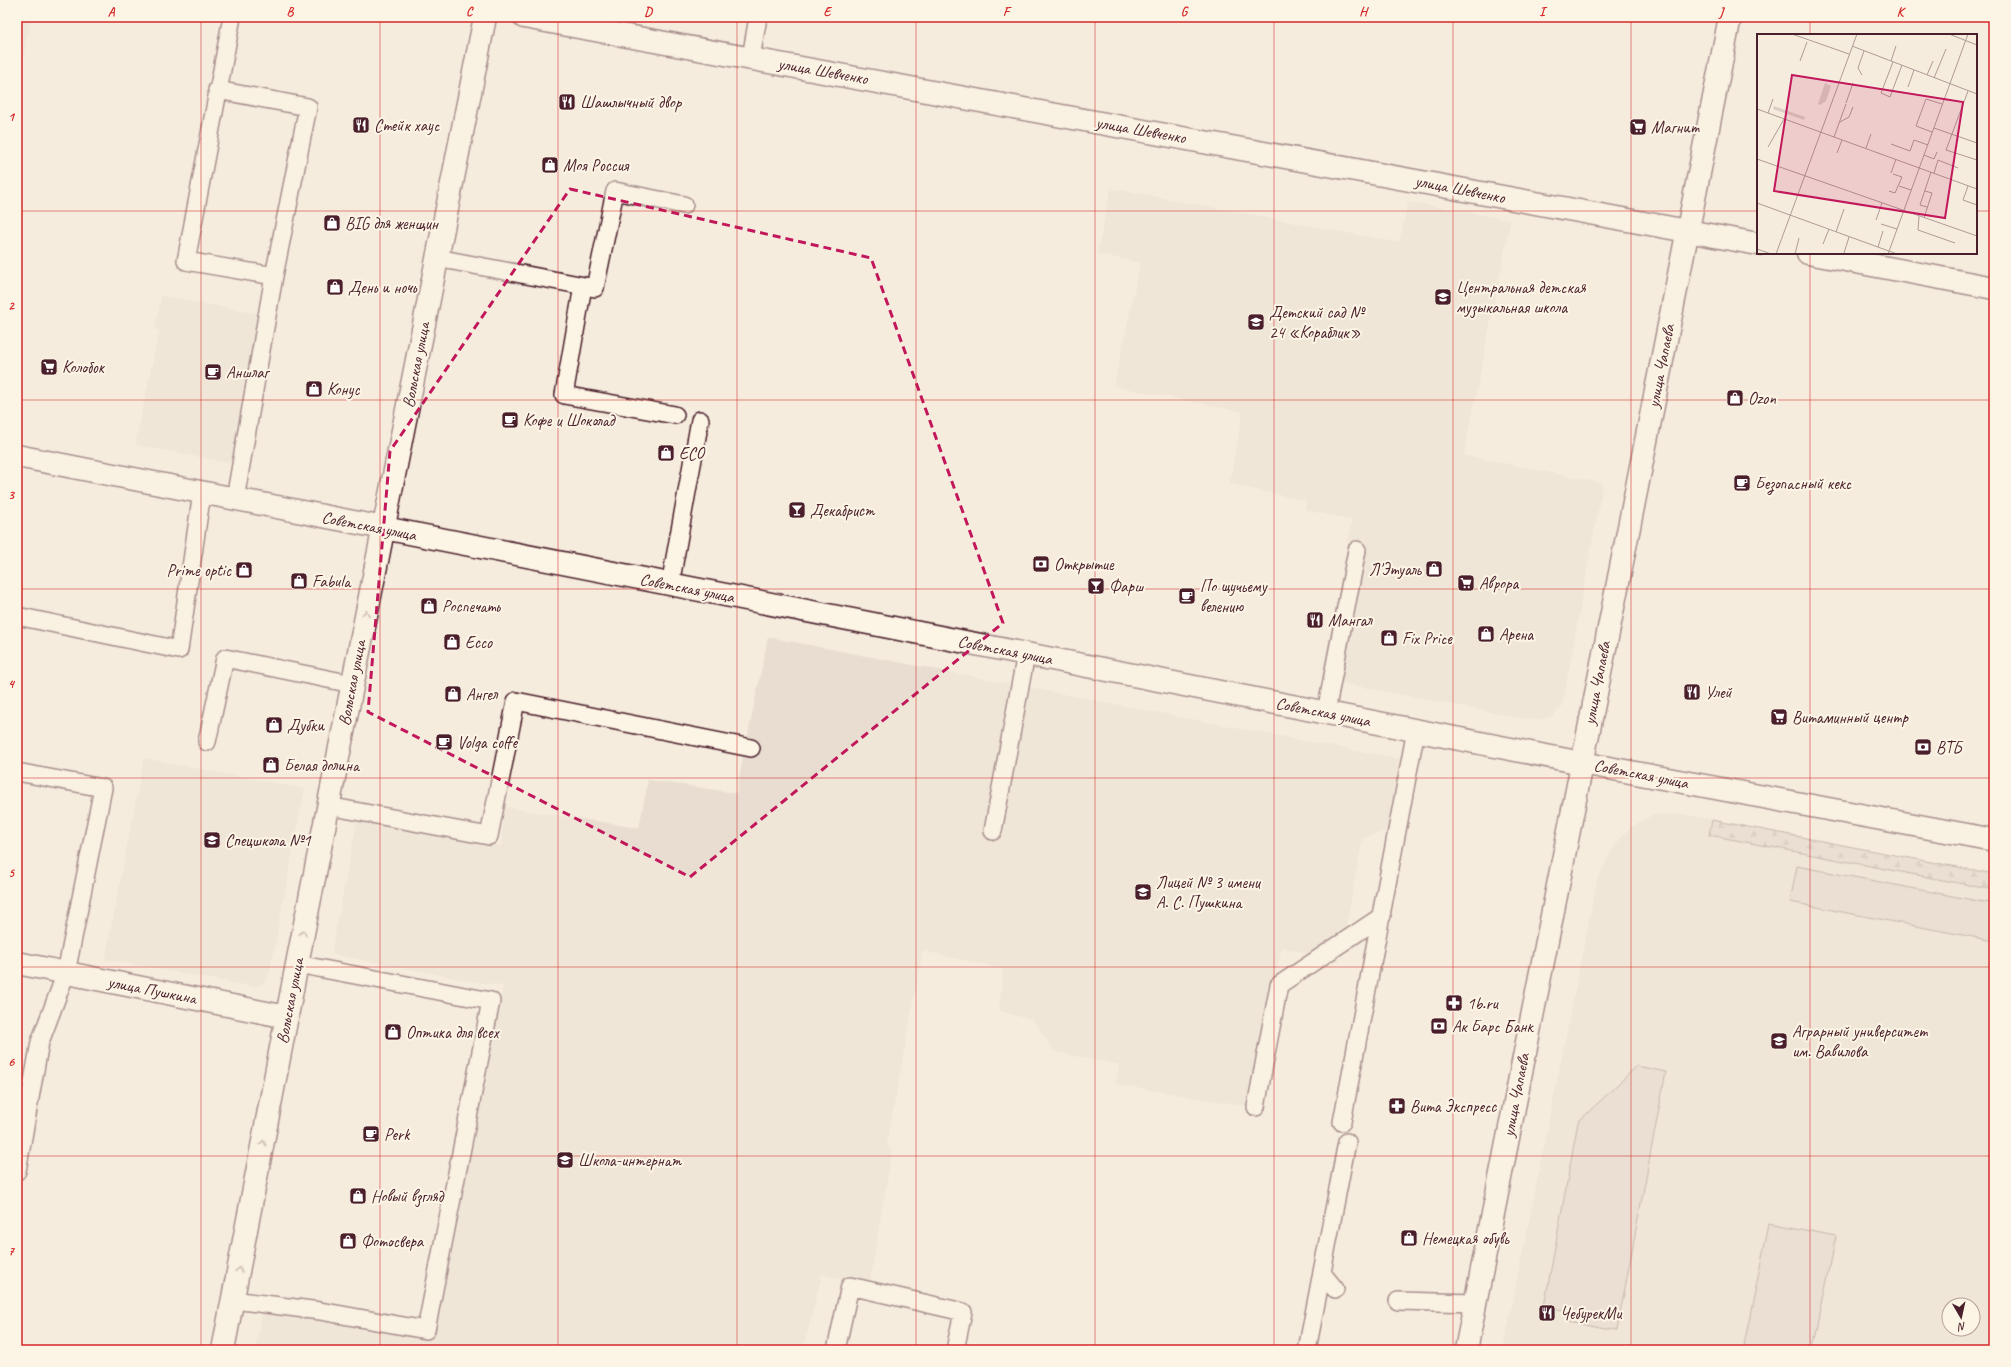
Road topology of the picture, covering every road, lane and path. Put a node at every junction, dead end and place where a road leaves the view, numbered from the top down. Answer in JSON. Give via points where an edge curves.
{"nodes":[{"id":1,"x":232,"y":17,"type":"edge"},
{"id":2,"x":485,"y":17,"type":"edge"},
{"id":3,"x":524,"y":17,"type":"edge"},
{"id":4,"x":758,"y":17,"type":"edge"},
{"id":5,"x":1730,"y":17,"type":"edge"},
{"id":6,"x":751,"y":58,"type":"junction"},
{"id":7,"x":217,"y":90,"type":"junction"},
{"id":8,"x":684,"y":205,"type":"dead end"},
{"id":9,"x":1687,"y":230,"type":"junction"},
{"id":10,"x":1757,"y":244,"type":"edge"},
{"id":11,"x":1813,"y":254,"type":"edge"},
{"id":12,"x":437,"y":258,"type":"junction"},
{"id":13,"x":274,"y":276,"type":"junction"},
{"id":14,"x":583,"y":286,"type":"junction"},
{"id":15,"x":1994,"y":288,"type":"edge"},
{"id":16,"x":676,"y":415,"type":"dead end"},
{"id":17,"x":700,"y":420,"type":"dead end"},
{"id":18,"x":17,"y":456,"type":"edge"},
{"id":19,"x":202,"y":492,"type":"junction"},
{"id":20,"x":235,"y":499,"type":"junction"},
{"id":21,"x":384,"y":529,"type":"junction"},
{"id":22,"x":1356,"y":550,"type":"dead end"},
{"id":23,"x":670,"y":585,"type":"junction"},
{"id":24,"x":17,"y":616,"type":"edge"},
{"id":25,"x":1026,"y":654,"type":"junction"},
{"id":26,"x":352,"y":684,"type":"junction"},
{"id":27,"x":1326,"y":712,"type":"junction"},
{"id":28,"x":1416,"y":730,"type":"junction"},
{"id":29,"x":207,"y":742,"type":"dead end"},
{"id":30,"x":750,"y":748,"type":"dead end"},
{"id":31,"x":1582,"y":763,"type":"junction"},
{"id":32,"x":17,"y":772,"type":"edge"},
{"id":33,"x":328,"y":806,"type":"junction"},
{"id":34,"x":993,"y":831,"type":"dead end"},
{"id":35,"x":1994,"y":840,"type":"edge"},
{"id":36,"x":1382,"y":916,"type":"junction"},
{"id":37,"x":17,"y":963,"type":"edge"},
{"id":38,"x":297,"y":964,"type":"junction"},
{"id":39,"x":66,"y":973,"type":"junction"},
{"id":40,"x":287,"y":1017,"type":"junction"},
{"id":41,"x":1256,"y":1107,"type":"dead end"},
{"id":42,"x":1342,"y":1122,"type":"dead end"},
{"id":43,"x":1347,"y":1142,"type":"dead end"},
{"id":44,"x":17,"y":1171,"type":"edge"},
{"id":45,"x":1322,"y":1273,"type":"junction"},
{"id":46,"x":1335,"y":1289,"type":"dead end"},
{"id":47,"x":233,"y":1300,"type":"junction"},
{"id":48,"x":1398,"y":1301,"type":"dead end"},
{"id":49,"x":1475,"y":1303,"type":"junction"},
{"id":50,"x":223,"y":1350,"type":"edge"},
{"id":51,"x":836,"y":1350,"type":"edge"},
{"id":52,"x":955,"y":1350,"type":"edge"},
{"id":53,"x":1307,"y":1350,"type":"edge"},
{"id":54,"x":1466,"y":1350,"type":"edge"}],
"edges":[{"from":1,"to":7,"type":"lane"},
{"from":2,"to":12,"type":"street","name":"Вольская улица"},
{"from":3,"to":6,"type":"street","name":"улица Шевченко"},
{"from":4,"to":6,"type":"lane"},
{"from":5,"to":9,"type":"street","name":"улица Чапаева"},
{"from":6,"to":9,"type":"street","name":"улица Шевченко"},
{"from":7,"to":13,"type":"lane","via":[[186,261]]},
{"from":7,"to":13,"type":"lane","via":[[308,106]]},
{"from":8,"to":14,"type":"lane","via":[[615,190],[595,288]]},
{"from":9,"to":10,"type":"street","name":"улица Шевченко"},
{"from":9,"to":31,"type":"street","name":"улица Чапаева"},
{"from":11,"to":15,"type":"street"},
{"from":12,"to":14,"type":"lane"},
{"from":12,"to":21,"type":"street","name":"Вольская улица"},
{"from":13,"to":20,"type":"lane"},
{"from":14,"to":16,"type":"lane","via":[[564,395]]},
{"from":17,"to":23,"type":"lane"},
{"from":18,"to":19,"type":"street","name":"Советская улица"},
{"from":19,"to":20,"type":"street","name":"Советская улица"},
{"from":19,"to":24,"type":"lane","via":[[179,650]]},
{"from":20,"to":21,"type":"street","name":"Советская улица"},
{"from":21,"to":23,"type":"street","name":"Советская улица"},
{"from":26,"to":21,"type":"street","name":"Вольская улица","one_way":true},
{"from":22,"to":27,"type":"lane"},
{"from":23,"to":25,"type":"street","name":"Советская улица"},
{"from":25,"to":27,"type":"street","name":"Советская улица"},
{"from":25,"to":34,"type":"lane"},
{"from":26,"to":29,"type":"lane","via":[[224,658]]},
{"from":26,"to":33,"type":"street","name":"Вольская улица"},
{"from":27,"to":28,"type":"street","name":"Советская улица"},
{"from":28,"to":31,"type":"street","name":"Советская улица"},
{"from":28,"to":36,"type":"lane"},
{"from":30,"to":33,"type":"lane","via":[[516,701],[489,836]]},
{"from":31,"to":35,"type":"street","name":"Советская улица"},
{"from":31,"to":49,"type":"street","name":"улица Чапаева"},
{"from":32,"to":39,"type":"lane","via":[[103,788]]},
{"from":38,"to":33,"type":"street","name":"Вольская улица","one_way":true},
{"from":36,"to":41,"type":"lane","via":[[1279,985]]},
{"from":36,"to":42,"type":"lane"},
{"from":37,"to":39,"type":"street","name":"улица Пушкина"},
{"from":38,"to":40,"type":"street","name":"Вольская улица"},
{"from":38,"to":47,"type":"lane","via":[[491,1001],[426,1330],[320,1311]]},
{"from":39,"to":40,"type":"street","name":"улица Пушкина"},
{"from":39,"to":44,"type":"lane","via":[[40,1042]]},
{"from":47,"to":40,"type":"street","name":"Вольская улица","one_way":true},
{"from":43,"to":45,"type":"lane"},
{"from":45,"to":46,"type":"lane"},
{"from":45,"to":53,"type":"lane"},
{"from":47,"to":50,"type":"street","name":"Вольская улица"},
{"from":48,"to":49,"type":"lane"},
{"from":49,"to":54,"type":"street","name":"улица Чапаева"},
{"from":51,"to":52,"type":"lane","via":[[850,1286],[962,1312]]}]}
